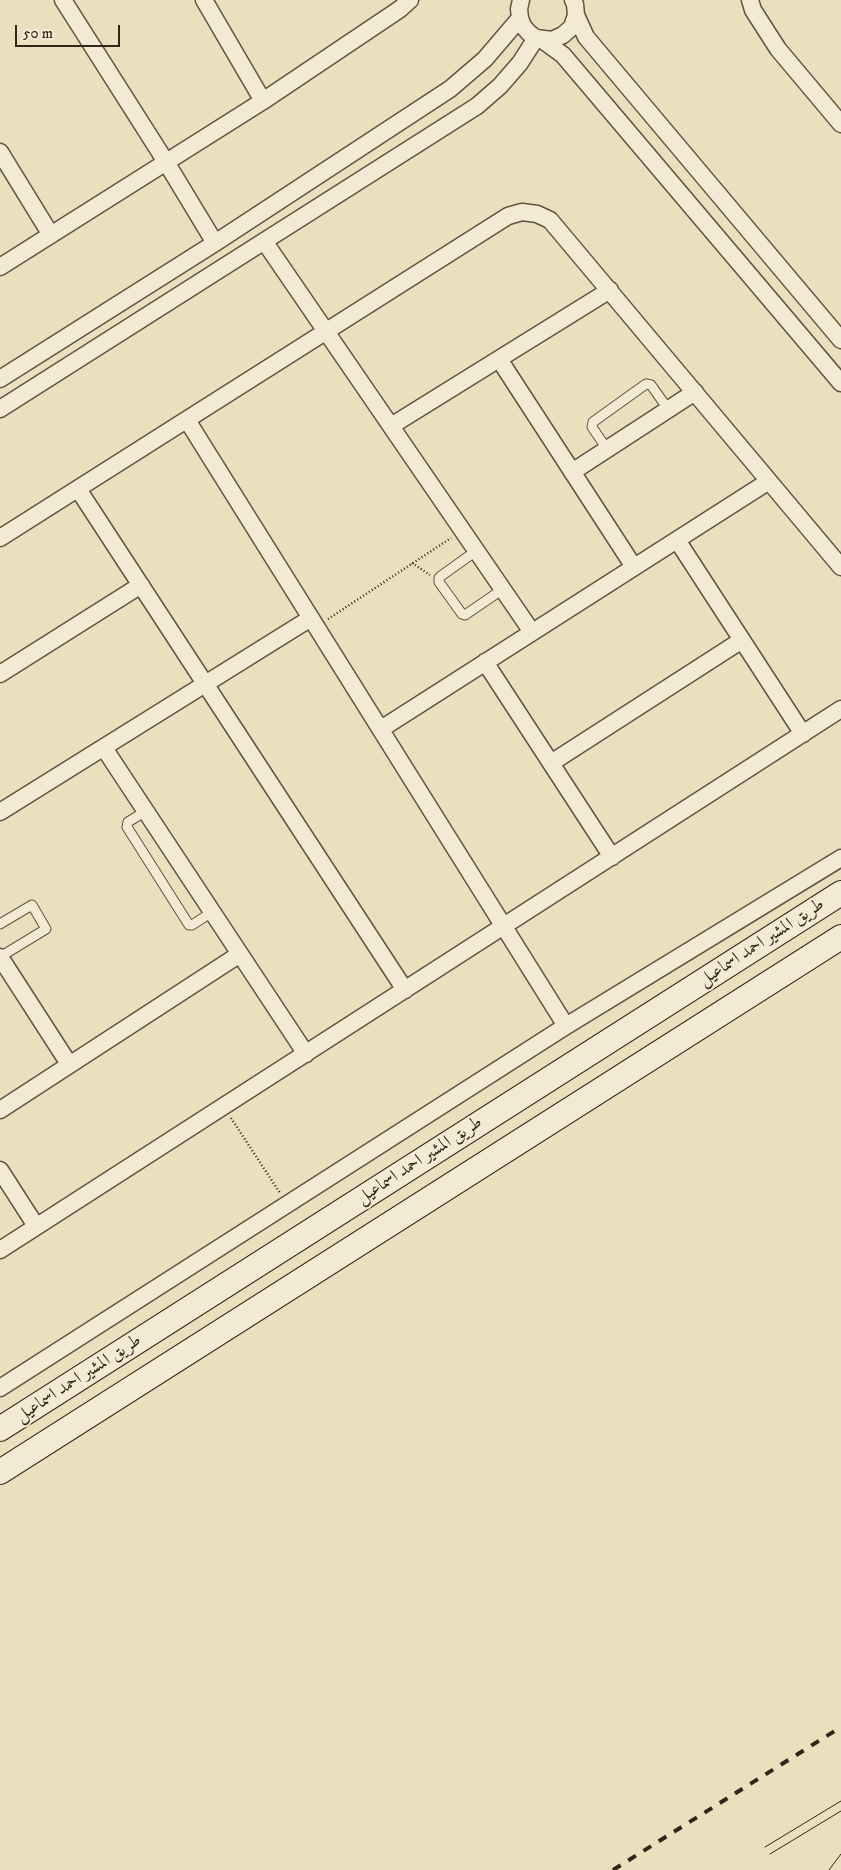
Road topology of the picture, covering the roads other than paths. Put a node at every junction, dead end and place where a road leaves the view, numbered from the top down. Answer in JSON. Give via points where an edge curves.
{"nodes":[{"id":1,"x":63,"y":0,"type":"edge"},
{"id":2,"x":204,"y":0,"type":"edge"},
{"id":3,"x":410,"y":0,"type":"edge"},
{"id":4,"x":522,"y":0,"type":"edge"},
{"id":5,"x":750,"y":0,"type":"edge"},
{"id":6,"x":575,"y":5,"type":"edge"},
{"id":7,"x":520,"y":18,"type":"junction"},
{"id":8,"x":538,"y":39,"type":"junction"},
{"id":9,"x":263,"y":101,"type":"junction"},
{"id":10,"x":841,"y":124,"type":"edge"},
{"id":11,"x":0,"y":152,"type":"edge"},
{"id":12,"x":166,"y":162,"type":"junction"},
{"id":13,"x":51,"y":234,"type":"junction"},
{"id":14,"x":264,"y":241,"type":"junction"},
{"id":15,"x":215,"y":243,"type":"junction"},
{"id":16,"x":760,"y":245,"type":"junction"},
{"id":17,"x":739,"y":263,"type":"junction"},
{"id":18,"x":0,"y":267,"type":"edge"},
{"id":19,"x":610,"y":290,"type":"junction"},
{"id":20,"x":327,"y":331,"type":"junction"},
{"id":21,"x":841,"y":340,"type":"edge"},
{"id":22,"x":499,"y":359,"type":"junction"},
{"id":23,"x":0,"y":379,"type":"edge"},
{"id":24,"x":841,"y":382,"type":"edge"},
{"id":25,"x":694,"y":392,"type":"junction"},
{"id":26,"x":0,"y":409,"type":"edge"},
{"id":27,"x":668,"y":409,"type":"junction"},
{"id":28,"x":187,"y":420,"type":"junction"},
{"id":29,"x":391,"y":426,"type":"junction"},
{"id":30,"x":607,"y":449,"type":"junction"},
{"id":31,"x":572,"y":472,"type":"junction"},
{"id":32,"x":769,"y":481,"type":"junction"},
{"id":33,"x":78,"y":489,"type":"junction"},
{"id":34,"x":0,"y":538,"type":"edge"},
{"id":35,"x":677,"y":540,"type":"junction"},
{"id":36,"x":476,"y":551,"type":"junction"},
{"id":37,"x":634,"y":567,"type":"junction"},
{"id":38,"x":841,"y":568,"type":"edge"},
{"id":39,"x":141,"y":585,"type":"junction"},
{"id":40,"x":503,"y":589,"type":"junction"},
{"id":41,"x":314,"y":623,"type":"junction"},
{"id":42,"x":532,"y":632,"type":"junction"},
{"id":43,"x":742,"y":640,"type":"junction"},
{"id":44,"x":485,"y":662,"type":"junction"},
{"id":45,"x":0,"y":674,"type":"edge"},
{"id":46,"x":206,"y":684,"type":"junction"},
{"id":47,"x":841,"y":709,"type":"edge"},
{"id":48,"x":381,"y":729,"type":"junction"},
{"id":49,"x":803,"y":734,"type":"junction"},
{"id":50,"x":104,"y":748,"type":"junction"},
{"id":51,"x":551,"y":763,"type":"junction"},
{"id":52,"x":146,"y":811,"type":"junction"},
{"id":53,"x":0,"y":812,"type":"edge"},
{"id":54,"x":612,"y":857,"type":"junction"},
{"id":55,"x":841,"y":858,"type":"edge"},
{"id":56,"x":841,"y":893,"type":"edge"},
{"id":57,"x":212,"y":912,"type":"junction"},
{"id":58,"x":0,"y":924,"type":"edge"},
{"id":59,"x":504,"y":926,"type":"junction"},
{"id":60,"x":841,"y":937,"type":"edge"},
{"id":61,"x":240,"y":954,"type":"junction"},
{"id":62,"x":0,"y":957,"type":"edge"},
{"id":63,"x":405,"y":990,"type":"junction"},
{"id":64,"x":566,"y":1026,"type":"junction"},
{"id":65,"x":306,"y":1054,"type":"junction"},
{"id":66,"x":69,"y":1064,"type":"junction"},
{"id":67,"x":0,"y":1110,"type":"edge"},
{"id":68,"x":0,"y":1170,"type":"edge"},
{"id":69,"x":36,"y":1226,"type":"junction"},
{"id":70,"x":0,"y":1250,"type":"edge"},
{"id":71,"x":0,"y":1388,"type":"edge"},
{"id":72,"x":0,"y":1429,"type":"edge"},
{"id":73,"x":0,"y":1472,"type":"edge"}],
"edges":[{"from":1,"to":12,"type":"street"},
{"from":2,"to":9,"type":"street"},
{"from":3,"to":9,"type":"street"},
{"from":4,"to":7,"type":"street"},
{"from":5,"to":10,"type":"street","via":[[778,49]]},
{"from":6,"to":8,"type":"street","via":[[572,27],[552,40]]},
{"from":6,"to":16,"type":"street","via":[[586,37]]},
{"from":7,"to":8,"type":"street","via":[[523,26]]},
{"from":7,"to":15,"type":"street","via":[[485,59],[450,89]]},
{"from":8,"to":14,"type":"street","via":[[505,80],[477,106]]},
{"from":8,"to":17,"type":"street","via":[[563,55]]},
{"from":9,"to":12,"type":"street"},
{"from":11,"to":13,"type":"street"},
{"from":12,"to":13,"type":"street"},
{"from":12,"to":15,"type":"street"},
{"from":13,"to":18,"type":"street"},
{"from":14,"to":20,"type":"street"},
{"from":14,"to":26,"type":"street"},
{"from":15,"to":23,"type":"street"},
{"from":16,"to":17,"type":"street"},
{"from":16,"to":21,"type":"street"},
{"from":17,"to":24,"type":"street"},
{"from":19,"to":20,"type":"street","via":[[550,220],[522,212],[508,216]]},
{"from":19,"to":22,"type":"street"},
{"from":19,"to":25,"type":"street"},
{"from":20,"to":28,"type":"street"},
{"from":20,"to":29,"type":"street"},
{"from":22,"to":29,"type":"street"},
{"from":22,"to":31,"type":"street"},
{"from":25,"to":27,"type":"street"},
{"from":25,"to":32,"type":"street"},
{"from":27,"to":30,"type":"street"},
{"from":27,"to":30,"type":"lane","via":[[651,385],[646,384],[593,422],[592,427]]},
{"from":28,"to":33,"type":"street"},
{"from":28,"to":41,"type":"street"},
{"from":29,"to":36,"type":"street"},
{"from":30,"to":31,"type":"street"},
{"from":31,"to":37,"type":"street"},
{"from":32,"to":35,"type":"street"},
{"from":32,"to":38,"type":"street"},
{"from":33,"to":34,"type":"street"},
{"from":33,"to":39,"type":"street"},
{"from":35,"to":37,"type":"street"},
{"from":35,"to":43,"type":"street"},
{"from":36,"to":40,"type":"street"},
{"from":36,"to":40,"type":"lane","via":[[439,578],[462,614]]},
{"from":37,"to":42,"type":"street"},
{"from":39,"to":45,"type":"street"},
{"from":39,"to":46,"type":"street"},
{"from":40,"to":42,"type":"street"},
{"from":41,"to":46,"type":"street"},
{"from":41,"to":48,"type":"street"},
{"from":42,"to":44,"type":"street"},
{"from":43,"to":49,"type":"street"},
{"from":43,"to":51,"type":"street"},
{"from":44,"to":48,"type":"street"},
{"from":44,"to":51,"type":"street"},
{"from":46,"to":50,"type":"street"},
{"from":46,"to":63,"type":"street"},
{"from":47,"to":49,"type":"street"},
{"from":48,"to":59,"type":"street"},
{"from":49,"to":54,"type":"street"},
{"from":50,"to":52,"type":"street"},
{"from":50,"to":53,"type":"street"},
{"from":51,"to":54,"type":"street"},
{"from":52,"to":57,"type":"street"},
{"from":52,"to":57,"type":"lane","via":[[128,822],[127,827],[189,925]]},
{"from":54,"to":59,"type":"street"},
{"from":55,"to":64,"type":"street"},
{"from":56,"to":72,"type":"street","name":"طريق المشير احمد اسماعيل"},
{"from":57,"to":61,"type":"street"},
{"from":58,"to":62,"type":"lane","via":[[32,905],[46,929]]},
{"from":59,"to":63,"type":"street"},
{"from":59,"to":64,"type":"street"},
{"from":60,"to":73,"type":"street","name":"طريق المشير احمد اسماعيل"},
{"from":61,"to":65,"type":"street"},
{"from":61,"to":66,"type":"street"},
{"from":62,"to":66,"type":"street"},
{"from":63,"to":65,"type":"street"},
{"from":64,"to":71,"type":"street"},
{"from":65,"to":69,"type":"street"},
{"from":66,"to":67,"type":"street"},
{"from":68,"to":69,"type":"street"},
{"from":69,"to":70,"type":"street"}]}
